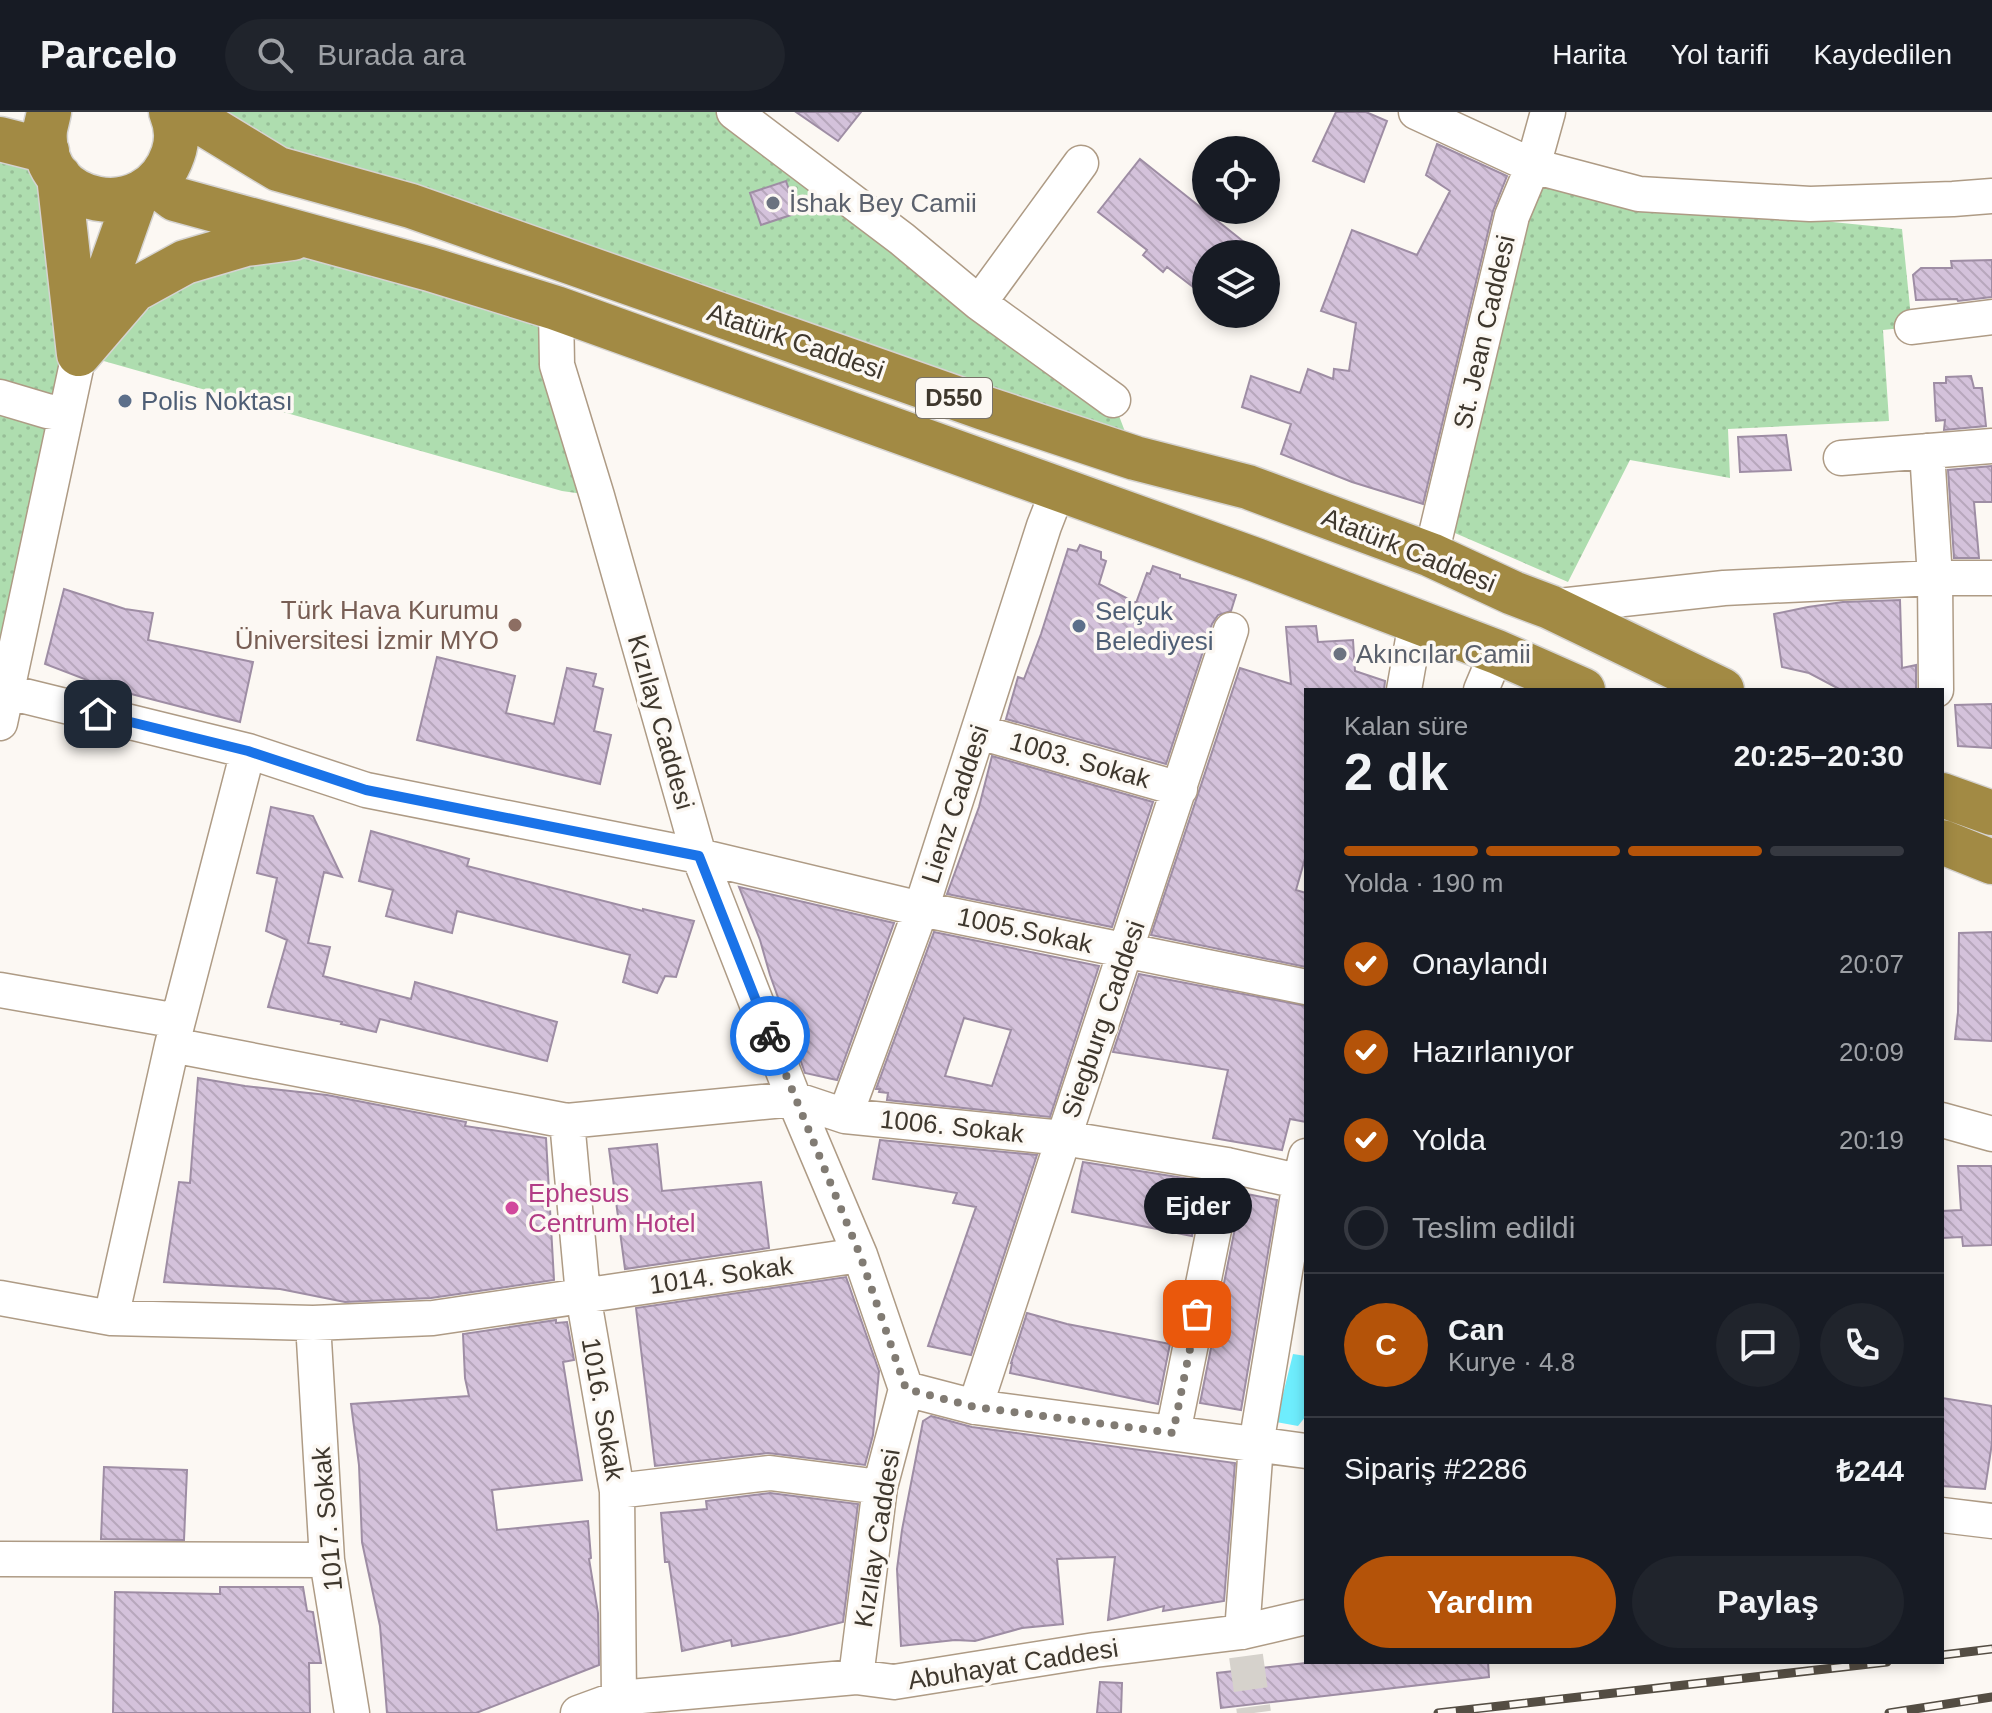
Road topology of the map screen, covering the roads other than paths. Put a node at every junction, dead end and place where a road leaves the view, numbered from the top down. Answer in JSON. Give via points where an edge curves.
{"nodes":[{"id":1,"x":171,"y":112,"type":"edge"},
{"id":2,"x":184,"y":112,"type":"edge"},
{"id":3,"x":734,"y":112,"type":"edge"},
{"id":4,"x":1416,"y":112,"type":"edge"},
{"id":5,"x":1548,"y":112,"type":"edge"},
{"id":6,"x":0,"y":139,"type":"edge"},
{"id":7,"x":52,"y":146,"type":"edge"},
{"id":8,"x":1081,"y":163,"type":"dead end"},
{"id":9,"x":1533,"y":166,"type":"junction"},
{"id":10,"x":146,"y":190,"type":"junction"},
{"id":11,"x":1992,"y":196,"type":"edge"},
{"id":12,"x":305,"y":236,"type":"junction"},
{"id":13,"x":979,"y":303,"type":"junction"},
{"id":14,"x":556,"y":308,"type":"junction"},
{"id":15,"x":1992,"y":317,"type":"edge"},
{"id":16,"x":1912,"y":327,"type":"dead end"},
{"id":17,"x":79,"y":354,"type":"junction"},
{"id":18,"x":0,"y":397,"type":"edge"},
{"id":19,"x":1113,"y":400,"type":"dead end"},
{"id":20,"x":65,"y":414,"type":"junction"},
{"id":21,"x":1992,"y":446,"type":"edge"},
{"id":22,"x":1927,"y":451,"type":"junction"},
{"id":23,"x":1841,"y":458,"type":"dead end"},
{"id":24,"x":1058,"y":490,"type":"junction"},
{"id":25,"x":1431,"y":555,"type":"junction"},
{"id":26,"x":1935,"y":578,"type":"junction"},
{"id":27,"x":1992,"y":578,"type":"edge"},
{"id":28,"x":1531,"y":600,"type":"junction"},
{"id":29,"x":1416,"y":622,"type":"junction"},
{"id":30,"x":1231,"y":630,"type":"dead end"},
{"id":31,"x":1489,"y":671,"type":"edge"},
{"id":32,"x":1404,"y":688,"type":"edge"},
{"id":33,"x":1573,"y":688,"type":"edge"},
{"id":34,"x":1718,"y":688,"type":"edge"},
{"id":35,"x":1936,"y":688,"type":"edge"},
{"id":36,"x":3,"y":702,"type":"edge"},
{"id":37,"x":979,"y":732,"type":"junction"},
{"id":38,"x":248,"y":751,"type":"junction"},
{"id":39,"x":1180,"y":789,"type":"junction"},
{"id":40,"x":1944,"y":796,"type":"edge"},
{"id":41,"x":1992,"y":813,"type":"edge"},
{"id":42,"x":1944,"y":843,"type":"edge"},
{"id":43,"x":699,"y":856,"type":"junction"},
{"id":44,"x":1992,"y":862,"type":"edge"},
{"id":45,"x":921,"y":909,"type":"junction"},
{"id":46,"x":1126,"y":951,"type":"junction"},
{"id":47,"x":1304,"y":987,"type":"edge"},
{"id":48,"x":0,"y":990,"type":"edge"},
{"id":49,"x":175,"y":1033,"type":"junction"},
{"id":50,"x":794,"y":1099,"type":"junction"},
{"id":51,"x":845,"y":1116,"type":"junction"},
{"id":52,"x":567,"y":1121,"type":"junction"},
{"id":53,"x":1944,"y":1121,"type":"edge"},
{"id":54,"x":1992,"y":1134,"type":"edge"},
{"id":55,"x":1063,"y":1138,"type":"junction"},
{"id":56,"x":1227,"y":1165,"type":"junction"},
{"id":57,"x":1304,"y":1173,"type":"edge"},
{"id":58,"x":860,"y":1255,"type":"junction"},
{"id":59,"x":583,"y":1295,"type":"junction"},
{"id":60,"x":0,"y":1298,"type":"edge"},
{"id":61,"x":111,"y":1318,"type":"junction"},
{"id":62,"x":313,"y":1323,"type":"junction"},
{"id":63,"x":906,"y":1389,"type":"junction"},
{"id":64,"x":975,"y":1407,"type":"junction"},
{"id":65,"x":1173,"y":1433,"type":"junction"},
{"id":66,"x":1256,"y":1445,"type":"junction"},
{"id":67,"x":1304,"y":1451,"type":"edge"},
{"id":68,"x":880,"y":1487,"type":"junction"},
{"id":69,"x":617,"y":1491,"type":"junction"},
{"id":70,"x":1944,"y":1515,"type":"edge"},
{"id":71,"x":1992,"y":1521,"type":"edge"},
{"id":72,"x":0,"y":1559,"type":"edge"},
{"id":73,"x":327,"y":1560,"type":"junction"},
{"id":74,"x":1304,"y":1617,"type":"edge"},
{"id":75,"x":1242,"y":1632,"type":"junction"},
{"id":76,"x":856,"y":1677,"type":"junction"},
{"id":77,"x":619,"y":1698,"type":"junction"},
{"id":78,"x":352,"y":1713,"type":"edge"},
{"id":79,"x":578,"y":1713,"type":"edge"}],
"edges":[{"from":1,"to":10,"type":"highway","via":[[176,145],[169,167]]},
{"from":2,"to":25,"type":"highway","name":"Atatürk Caddesi","number":"D550","via":[[278,169],[411,206],[984,408],[1135,458],[1248,487]]},
{"from":3,"to":13,"type":"street"},
{"from":4,"to":9,"type":"street"},
{"from":5,"to":9,"type":"street","name":"St. Jean Caddesi"},
{"from":6,"to":7,"type":"highway"},
{"from":7,"to":10,"type":"highway","via":[[75,191],[116,201]]},
{"from":7,"to":17,"type":"highway"},
{"from":8,"to":13,"type":"street"},
{"from":9,"to":11,"type":"street","via":[[1639,194],[1810,204]]},
{"from":9,"to":25,"type":"street","name":"St. Jean Caddesi","via":[[1512,216]]},
{"from":10,"to":12,"type":"highway","name":"Atatürk Caddesi","number":"D550"},
{"from":10,"to":17,"type":"highway"},
{"from":12,"to":14,"type":"highway","name":"Atatürk Caddesi","number":"D550"},
{"from":12,"to":17,"type":"highway","via":[[246,244],[185,262],[134,290]]},
{"from":13,"to":19,"type":"street"},
{"from":14,"to":24,"type":"highway","name":"Atatürk Caddesi","number":"D550"},
{"from":14,"to":43,"type":"street","name":"Kızılay Caddesi","via":[[557,365]]},
{"from":15,"to":16,"type":"street"},
{"from":17,"to":20,"type":"street"},
{"from":18,"to":20,"type":"street"},
{"from":20,"to":36,"type":"street"},
{"from":21,"to":22,"type":"street"},
{"from":22,"to":23,"type":"street"},
{"from":22,"to":26,"type":"street"},
{"from":24,"to":29,"type":"highway","name":"Atatürk Caddesi","number":"D550"},
{"from":24,"to":37,"type":"street","name":"Lienz Caddesi"},
{"from":25,"to":28,"type":"highway","name":"Atatürk Caddesi","number":"D550"},
{"from":25,"to":29,"type":"highway","via":[[1405,598],[1408,616]]},
{"from":26,"to":27,"type":"street"},
{"from":26,"to":28,"type":"street"},
{"from":26,"to":35,"type":"street"},
{"from":28,"to":31,"type":"highway","via":[[1510,607],[1514,624]]},
{"from":28,"to":34,"type":"highway","name":"Atatürk Caddesi","number":"D550"},
{"from":29,"to":31,"type":"highway","name":"Atatürk Caddesi","number":"D550"},
{"from":29,"to":32,"type":"street"},
{"from":30,"to":39,"type":"street","name":"Siegburg Caddesi"},
{"from":31,"to":33,"type":"highway","name":"Atatürk Caddesi","number":"D550"},
{"from":36,"to":38,"type":"street","name":"1005.Sokak"},
{"from":37,"to":39,"type":"street","name":"1003. Sokak"},
{"from":37,"to":45,"type":"street","name":"Lienz Caddesi"},
{"from":38,"to":43,"type":"street","name":"1005.Sokak","via":[[366,790]]},
{"from":38,"to":49,"type":"street"},
{"from":39,"to":46,"type":"street","name":"Siegburg Caddesi"},
{"from":40,"to":41,"type":"highway"},
{"from":42,"to":44,"type":"highway"},
{"from":43,"to":45,"type":"street","name":"1005.Sokak"},
{"from":43,"to":50,"type":"street","name":"Kızılay Caddesi"},
{"from":45,"to":46,"type":"street","name":"1005.Sokak"},
{"from":45,"to":51,"type":"street","name":"Lienz Caddesi"},
{"from":46,"to":47,"type":"street","name":"1005.Sokak"},
{"from":46,"to":55,"type":"street","name":"Siegburg Caddesi"},
{"from":48,"to":49,"type":"street"},
{"from":49,"to":52,"type":"street"},
{"from":49,"to":61,"type":"street"},
{"from":50,"to":51,"type":"street","name":"1006. Sokak"},
{"from":50,"to":52,"type":"street"},
{"from":50,"to":58,"type":"street","name":"Kızılay Caddesi"},
{"from":51,"to":55,"type":"street","name":"1006. Sokak"},
{"from":52,"to":59,"type":"street","name":"1016. Sokak"},
{"from":53,"to":54,"type":"street"},
{"from":55,"to":56,"type":"street","name":"1006. Sokak"},
{"from":55,"to":64,"type":"street","name":"Siegburg Caddesi"},
{"from":56,"to":57,"type":"street","name":"1006. Sokak"},
{"from":56,"to":65,"type":"street"},
{"from":57,"to":66,"type":"street"},
{"from":58,"to":59,"type":"street","name":"1014. Sokak"},
{"from":58,"to":63,"type":"street","name":"Kızılay Caddesi"},
{"from":59,"to":62,"type":"street","name":"1014. Sokak","via":[[433,1318]]},
{"from":59,"to":69,"type":"street","name":"1016. Sokak"},
{"from":60,"to":61,"type":"street","name":"1014. Sokak"},
{"from":61,"to":62,"type":"street","name":"1014. Sokak"},
{"from":62,"to":73,"type":"street","name":"1017. Sokak"},
{"from":63,"to":64,"type":"street"},
{"from":63,"to":68,"type":"street","name":"Kızılay Caddesi"},
{"from":64,"to":65,"type":"street"},
{"from":65,"to":66,"type":"street"},
{"from":66,"to":67,"type":"street"},
{"from":66,"to":75,"type":"street"},
{"from":68,"to":69,"type":"street","via":[[770,1473]]},
{"from":68,"to":76,"type":"street","name":"Kızılay Caddesi"},
{"from":69,"to":77,"type":"street","name":"1016. Sokak"},
{"from":70,"to":71,"type":"street"},
{"from":72,"to":73,"type":"street"},
{"from":73,"to":78,"type":"street","name":"1017. Sokak"},
{"from":74,"to":75,"type":"street","name":"Abuhayat Caddesi"},
{"from":75,"to":76,"type":"street","name":"Abuhayat Caddesi","via":[[894,1682]]},
{"from":76,"to":77,"type":"street","name":"Abuhayat Caddesi"},
{"from":77,"to":79,"type":"street","name":"Abuhayat Caddesi"}]}
